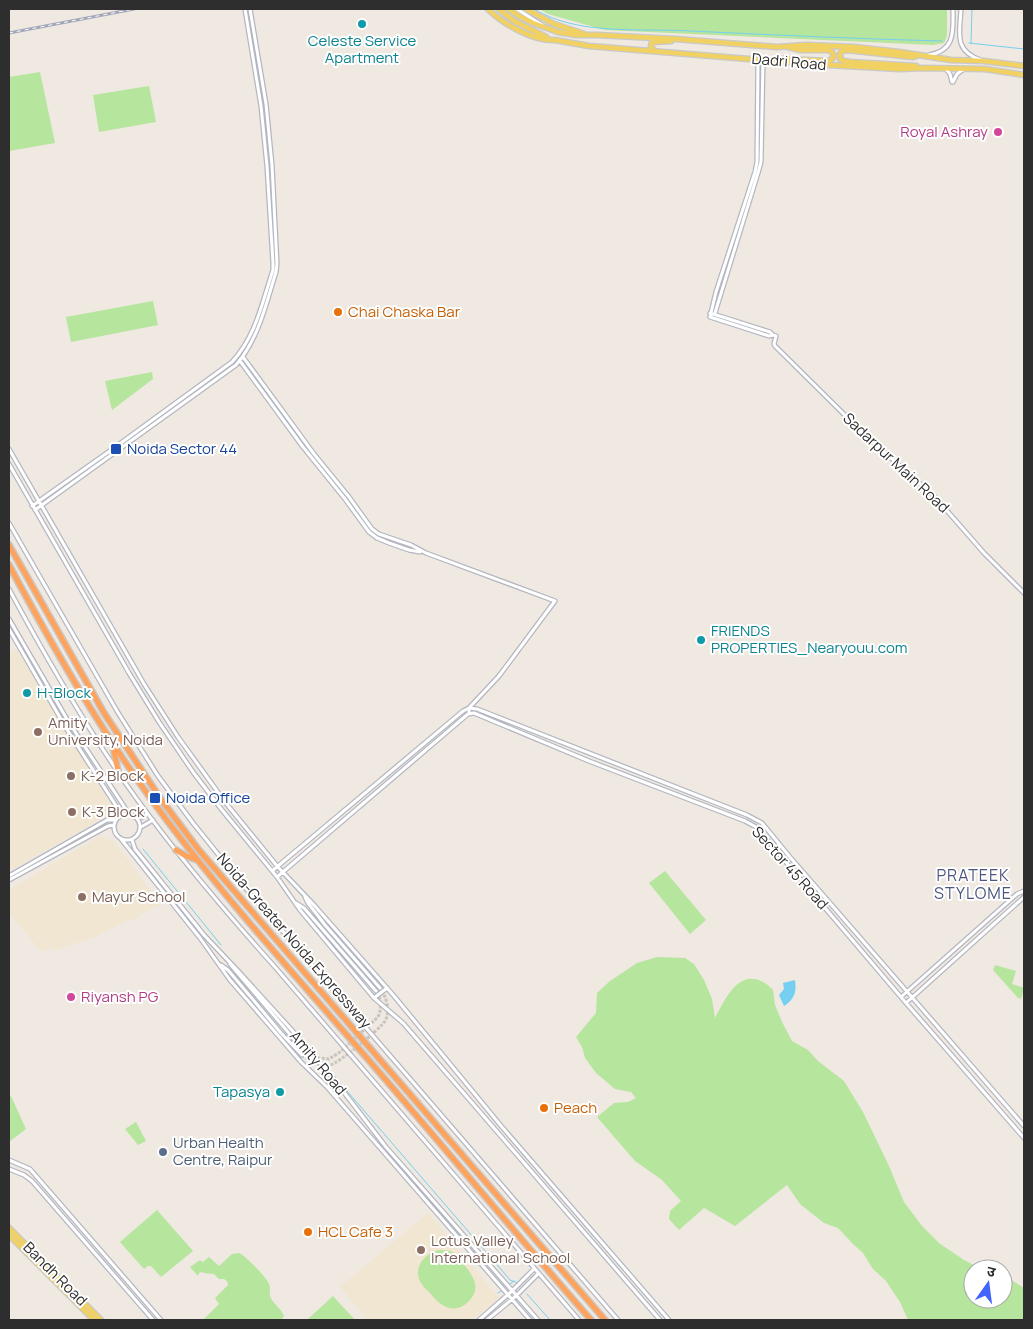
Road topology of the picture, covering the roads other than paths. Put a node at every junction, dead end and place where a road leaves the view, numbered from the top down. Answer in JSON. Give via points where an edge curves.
{"nodes":[{"id":1,"x":245,"y":9,"type":"edge"},
{"id":2,"x":250,"y":9,"type":"edge"},
{"id":3,"x":488,"y":9,"type":"edge"},
{"id":4,"x":499,"y":9,"type":"edge"},
{"id":5,"x":509,"y":9,"type":"edge"},
{"id":6,"x":517,"y":9,"type":"edge"},
{"id":7,"x":526,"y":9,"type":"edge"},
{"id":8,"x":954,"y":9,"type":"edge"},
{"id":9,"x":961,"y":9,"type":"edge"},
{"id":10,"x":547,"y":28,"type":"junction"},
{"id":11,"x":590,"y":36,"type":"junction"},
{"id":12,"x":676,"y":39,"type":"junction"},
{"id":13,"x":554,"y":40,"type":"junction"},
{"id":14,"x":785,"y":46,"type":"junction"},
{"id":15,"x":654,"y":51,"type":"junction"},
{"id":16,"x":922,"y":56,"type":"junction"},
{"id":17,"x":761,"y":60,"type":"junction"},
{"id":18,"x":776,"y":61,"type":"junction"},
{"id":19,"x":984,"y":61,"type":"junction"},
{"id":20,"x":1024,"y":66,"type":"edge"},
{"id":21,"x":923,"y":68,"type":"junction"},
{"id":22,"x":945,"y":68,"type":"junction"},
{"id":23,"x":964,"y":68,"type":"junction"},
{"id":24,"x":1024,"y":75,"type":"edge"},
{"id":25,"x":759,"y":152,"type":"junction"},
{"id":26,"x":710,"y":313,"type":"junction"},
{"id":27,"x":715,"y":313,"type":"junction"},
{"id":28,"x":773,"y":335,"type":"junction"},
{"id":29,"x":242,"y":357,"type":"junction"},
{"id":30,"x":240,"y":361,"type":"junction"},
{"id":31,"x":9,"y":449,"type":"edge"},
{"id":32,"x":9,"y":464,"type":"edge"},
{"id":33,"x":40,"y":503,"type":"junction"},
{"id":34,"x":33,"y":508,"type":"junction"},
{"id":35,"x":9,"y":523,"type":"edge"},
{"id":36,"x":9,"y":546,"type":"edge"},
{"id":37,"x":426,"y":553,"type":"junction"},
{"id":38,"x":9,"y":565,"type":"edge"},
{"id":39,"x":9,"y":589,"type":"edge"},
{"id":40,"x":1024,"y":592,"type":"edge"},
{"id":41,"x":9,"y":619,"type":"edge"},
{"id":42,"x":9,"y":629,"type":"edge"},
{"id":43,"x":469,"y":708,"type":"junction"},
{"id":44,"x":469,"y":714,"type":"junction"},
{"id":45,"x":113,"y":744,"type":"junction"},
{"id":46,"x":118,"y":772,"type":"junction"},
{"id":47,"x":147,"y":813,"type":"junction"},
{"id":48,"x":129,"y":814,"type":"junction"},
{"id":49,"x":122,"y":815,"type":"junction"},
{"id":50,"x":137,"y":818,"type":"junction"},
{"id":51,"x":116,"y":820,"type":"junction"},
{"id":52,"x":152,"y":820,"type":"junction"},
{"id":53,"x":114,"y":825,"type":"junction"},
{"id":54,"x":140,"y":827,"type":"junction"},
{"id":55,"x":121,"y":839,"type":"junction"},
{"id":56,"x":132,"y":840,"type":"junction"},
{"id":57,"x":176,"y":850,"type":"junction"},
{"id":58,"x":198,"y":860,"type":"junction"},
{"id":59,"x":277,"y":866,"type":"junction"},
{"id":60,"x":272,"y":871,"type":"junction"},
{"id":61,"x":282,"y":872,"type":"junction"},
{"id":62,"x":9,"y":876,"type":"edge"},
{"id":63,"x":277,"y":877,"type":"junction"},
{"id":64,"x":9,"y":880,"type":"edge"},
{"id":65,"x":1024,"y":891,"type":"edge"},
{"id":66,"x":304,"y":894,"type":"junction"},
{"id":67,"x":1024,"y":898,"type":"edge"},
{"id":68,"x":294,"y":901,"type":"junction"},
{"id":69,"x":227,"y":959,"type":"junction"},
{"id":70,"x":217,"y":962,"type":"junction"},
{"id":71,"x":380,"y":988,"type":"tunnel mouth"},
{"id":72,"x":387,"y":988,"type":"junction"},
{"id":73,"x":376,"y":991,"type":"tunnel mouth"},
{"id":74,"x":907,"y":991,"type":"junction"},
{"id":75,"x":901,"y":996,"type":"junction"},
{"id":76,"x":912,"y":997,"type":"junction"},
{"id":77,"x":374,"y":998,"type":"junction"},
{"id":78,"x":906,"y":1003,"type":"junction"},
{"id":79,"x":1024,"y":1126,"type":"edge"},
{"id":80,"x":1024,"y":1138,"type":"edge"},
{"id":81,"x":9,"y":1160,"type":"edge"},
{"id":82,"x":9,"y":1169,"type":"edge"},
{"id":83,"x":9,"y":1228,"type":"edge"},
{"id":84,"x":9,"y":1235,"type":"edge"},
{"id":85,"x":534,"y":1269,"type":"junction"},
{"id":86,"x":538,"y":1274,"type":"junction"},
{"id":87,"x":512,"y":1291,"type":"junction"},
{"id":88,"x":508,"y":1295,"type":"junction"},
{"id":89,"x":516,"y":1296,"type":"junction"},
{"id":90,"x":512,"y":1299,"type":"junction"},
{"id":91,"x":148,"y":1305,"type":"junction"},
{"id":92,"x":143,"y":1310,"type":"junction"},
{"id":93,"x":94,"y":1320,"type":"edge"},
{"id":94,"x":101,"y":1320,"type":"edge"},
{"id":95,"x":153,"y":1320,"type":"edge"},
{"id":96,"x":162,"y":1320,"type":"edge"},
{"id":97,"x":479,"y":1320,"type":"edge"},
{"id":98,"x":487,"y":1320,"type":"edge"},
{"id":99,"x":530,"y":1320,"type":"edge"},
{"id":100,"x":538,"y":1320,"type":"edge"},
{"id":101,"x":579,"y":1320,"type":"edge"},
{"id":102,"x":591,"y":1320,"type":"edge"},
{"id":103,"x":605,"y":1320,"type":"edge"},
{"id":104,"x":618,"y":1320,"type":"edge"},
{"id":105,"x":660,"y":1320,"type":"edge"},
{"id":106,"x":669,"y":1320,"type":"edge"}],
"edges":[{"from":1,"to":33,"type":"street","via":[[261,106],[273,263],[251,335],[232,362]]},
{"from":2,"to":29,"type":"street","via":[[266,104],[277,264],[258,331]]},
{"from":3,"to":13,"type":"main road","via":[[526,34]]},
{"from":4,"to":13,"type":"main road","via":[[538,34]]},
{"from":5,"to":10,"type":"main road"},
{"from":6,"to":10,"type":"street"},
{"from":7,"to":11,"type":"main road","via":[[554,24]]},
{"from":8,"to":16,"type":"street","via":[[948,46],[943,51]]},
{"from":9,"to":19,"type":"street","via":[[961,47]]},
{"from":10,"to":11,"type":"main road","via":[[576,36]]},
{"from":11,"to":12,"type":"main road","name":"Dadri Road"},
{"from":12,"to":14,"type":"main road","name":"Dadri Road"},
{"from":12,"to":15,"type":"main road","via":[[652,42]]},
{"from":13,"to":15,"type":"main road","name":"Dadri Road"},
{"from":14,"to":16,"type":"main road","name":"Dadri Road","via":[[854,47]]},
{"from":14,"to":18,"type":"main road","via":[[801,50],[829,50],[834,56],[829,61]]},
{"from":15,"to":17,"type":"main road","name":"Dadri Road"},
{"from":16,"to":19,"type":"main road","name":"Dadri Road"},
{"from":16,"to":21,"type":"main road","via":[[847,50],[842,51],[840,58],[850,62]]},
{"from":17,"to":18,"type":"main road","name":"Dadri Road"},
{"from":17,"to":25,"type":"street"},
{"from":18,"to":21,"type":"main road","name":"Dadri Road"},
{"from":19,"to":20,"type":"main road","name":"Dadri Road"},
{"from":21,"to":22,"type":"main road","name":"Dadri Road"},
{"from":22,"to":23,"type":"main road","name":"Dadri Road"},
{"from":22,"to":23,"type":"street","via":[[953,82]]},
{"from":23,"to":24,"type":"main road","name":"Dadri Road"},
{"from":25,"to":26,"type":"street"},
{"from":25,"to":27,"type":"street","via":[[758,174]]},
{"from":26,"to":27,"type":"street"},
{"from":26,"to":28,"type":"street","via":[[712,318]]},
{"from":27,"to":28,"type":"street"},
{"from":28,"to":40,"type":"street","name":"Sadarpur Main Road","via":[[776,336],[775,346],[816,389],[935,497],[984,553]]},
{"from":29,"to":30,"type":"street"},
{"from":29,"to":37,"type":"street","via":[[372,528],[379,534]]},
{"from":30,"to":33,"type":"street"},
{"from":30,"to":37,"type":"street","via":[[369,532],[388,543]]},
{"from":31,"to":33,"type":"street"},
{"from":32,"to":34,"type":"street"},
{"from":33,"to":34,"type":"street"},
{"from":33,"to":59,"type":"street","via":[[173,729],[225,802]]},
{"from":34,"to":60,"type":"street","via":[[159,722],[193,772]]},
{"from":35,"to":104,"type":"street","via":[[116,711],[193,823]]},
{"from":36,"to":103,"type":"highway","name":"Noida-Greater Noida Expressway","via":[[104,713],[198,849]]},
{"from":37,"to":43,"type":"street","via":[[555,601],[499,676]]},
{"from":38,"to":45,"type":"highway","name":"Noida-Greater Noida Expressway","via":[[47,636]]},
{"from":39,"to":46,"type":"street"},
{"from":41,"to":48,"type":"street","via":[[68,721]]},
{"from":42,"to":49,"type":"street","via":[[66,728]]},
{"from":43,"to":44,"type":"street"},
{"from":43,"to":59,"type":"street"},
{"from":43,"to":74,"type":"street","name":"Sector 45 Road","via":[[758,820]]},
{"from":44,"to":61,"type":"street"},
{"from":44,"to":75,"type":"street","name":"Sector 45 Road","via":[[474,713],[756,827]]},
{"from":45,"to":46,"type":"highway"},
{"from":45,"to":58,"type":"highway","name":"Noida-Greater Noida Expressway"},
{"from":46,"to":47,"type":"street"},
{"from":47,"to":50,"type":"street"},
{"from":47,"to":52,"type":"street"},
{"from":48,"to":49,"type":"street"},
{"from":48,"to":50,"type":"street"},
{"from":49,"to":51,"type":"street"},
{"from":50,"to":54,"type":"street"},
{"from":51,"to":53,"type":"street"},
{"from":51,"to":62,"type":"street","via":[[107,820]]},
{"from":52,"to":54,"type":"street"},
{"from":52,"to":57,"type":"street"},
{"from":53,"to":55,"type":"street","via":[[116,835]]},
{"from":53,"to":64,"type":"street"},
{"from":54,"to":56,"type":"street","via":[[139,834]]},
{"from":55,"to":56,"type":"street"},
{"from":55,"to":70,"type":"street","name":"Amity Road"},
{"from":56,"to":69,"type":"street","name":"Amity Road","via":[[135,849],[170,894]]},
{"from":57,"to":58,"type":"highway"},
{"from":57,"to":85,"type":"street","via":[[240,929]]},
{"from":58,"to":102,"type":"highway","name":"Noida-Greater Noida Expressway"},
{"from":59,"to":60,"type":"street"},
{"from":59,"to":61,"type":"street"},
{"from":60,"to":63,"type":"street"},
{"from":61,"to":63,"type":"street"},
{"from":61,"to":66,"type":"street"},
{"from":63,"to":68,"type":"street"},
{"from":65,"to":74,"type":"street"},
{"from":66,"to":71,"type":"street","via":[[308,903]]},
{"from":66,"to":72,"type":"street"},
{"from":67,"to":76,"type":"street"},
{"from":68,"to":73,"type":"street","via":[[304,908]]},
{"from":68,"to":77,"type":"street"},
{"from":69,"to":70,"type":"street","via":[[304,1054]]},
{"from":69,"to":87,"type":"street","name":"Amity Road","via":[[299,1038],[386,1147]]},
{"from":70,"to":88,"type":"street","name":"Amity Road","via":[[270,1027],[325,1084]]},
{"from":72,"to":77,"type":"street"},
{"from":72,"to":106,"type":"street","via":[[502,1128]]},
{"from":74,"to":75,"type":"street"},
{"from":74,"to":76,"type":"street","name":"Sector 45 Road"},
{"from":75,"to":78,"type":"street","name":"Sector 45 Road"},
{"from":76,"to":78,"type":"street"},
{"from":76,"to":79,"type":"street","name":"Sector 45 Road"},
{"from":77,"to":105,"type":"street","via":[[403,1023]]},
{"from":78,"to":80,"type":"street","name":"Sector 45 Road"},
{"from":81,"to":91,"type":"street","via":[[30,1169]]},
{"from":82,"to":92,"type":"street","via":[[32,1181]]},
{"from":83,"to":94,"type":"main road","name":"Bandh Road"},
{"from":84,"to":93,"type":"main road","name":"Bandh Road"},
{"from":85,"to":86,"type":"street"},
{"from":85,"to":87,"type":"street"},
{"from":86,"to":89,"type":"street"},
{"from":86,"to":101,"type":"street"},
{"from":87,"to":88,"type":"street"},
{"from":87,"to":89,"type":"street","name":"Amity Road"},
{"from":88,"to":90,"type":"street","name":"Amity Road"},
{"from":88,"to":97,"type":"street"},
{"from":89,"to":90,"type":"street"},
{"from":89,"to":100,"type":"street","name":"Amity Road"},
{"from":90,"to":98,"type":"street"},
{"from":90,"to":99,"type":"street","name":"Amity Road"},
{"from":91,"to":92,"type":"street"},
{"from":91,"to":96,"type":"street"},
{"from":92,"to":95,"type":"street"}]}
